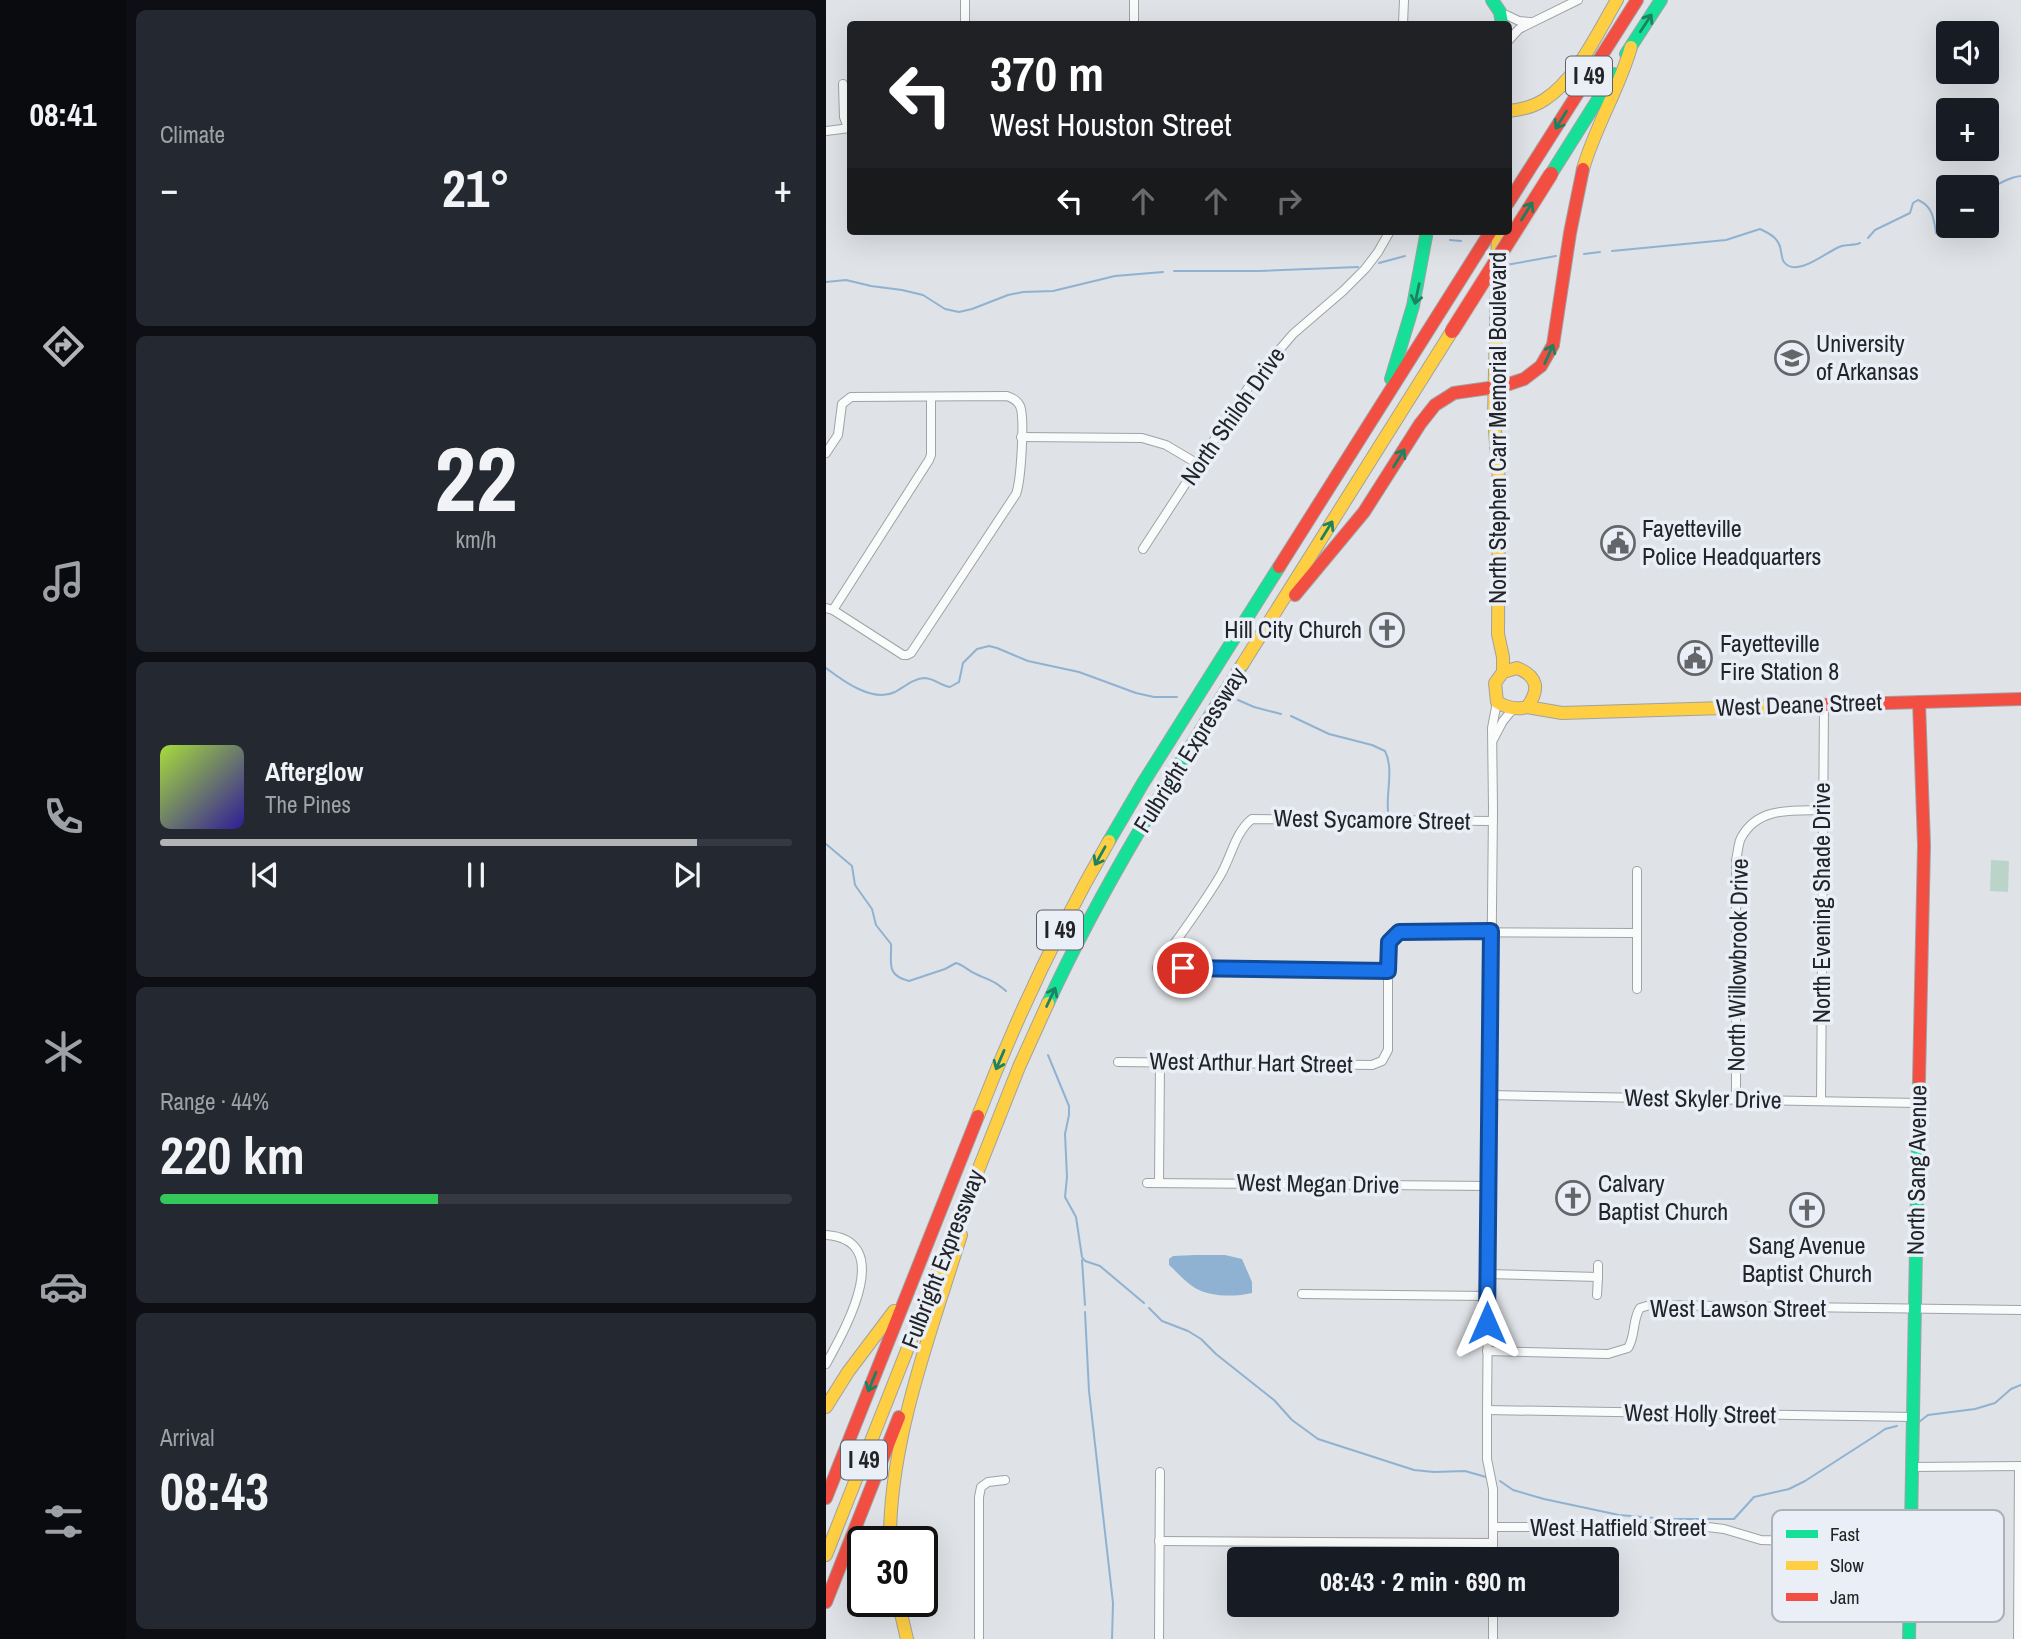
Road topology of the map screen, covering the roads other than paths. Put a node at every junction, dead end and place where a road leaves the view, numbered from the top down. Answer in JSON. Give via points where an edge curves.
{"nodes":[{"id":1,"x":965,"y":0,"type":"edge"},
{"id":2,"x":1134,"y":0,"type":"edge"},
{"id":3,"x":1404,"y":0,"type":"edge"},
{"id":4,"x":1578,"y":0,"type":"edge"},
{"id":5,"x":1617,"y":0,"type":"edge"},
{"id":6,"x":1637,"y":0,"type":"edge"},
{"id":7,"x":1661,"y":0,"type":"edge"},
{"id":8,"x":1498,"y":12,"type":"edge"},
{"id":9,"x":965,"y":21,"type":"edge"},
{"id":10,"x":1134,"y":21,"type":"edge"},
{"id":11,"x":1404,"y":21,"type":"edge"},
{"id":12,"x":1533,"y":22,"type":"junction"},
{"id":13,"x":1512,"y":37,"type":"edge"},
{"id":14,"x":1631,"y":47,"type":"junction"},
{"id":15,"x":844,"y":84,"type":"dead end"},
{"id":16,"x":1512,"y":110,"type":"edge"},
{"id":17,"x":847,"y":124,"type":"edge"},
{"id":18,"x":847,"y":128,"type":"edge"},
{"id":19,"x":826,"y":131,"type":"edge"},
{"id":20,"x":1512,"y":197,"type":"edge"},
{"id":21,"x":1388,"y":235,"type":"edge"},
{"id":22,"x":1426,"y":235,"type":"edge"},
{"id":23,"x":1488,"y":235,"type":"edge"},
{"id":24,"x":1498,"y":235,"type":"edge"},
{"id":25,"x":1494,"y":388,"type":"junction"},
{"id":26,"x":931,"y":397,"type":"junction"},
{"id":27,"x":1380,"y":409,"type":"junction"},
{"id":28,"x":1021,"y":437,"type":"junction"},
{"id":29,"x":826,"y":453,"type":"edge"},
{"id":30,"x":1198,"y":464,"type":"junction"},
{"id":31,"x":1143,"y":549,"type":"dead end"},
{"id":32,"x":829,"y":609,"type":"edge"},
{"id":33,"x":1265,"y":629,"type":"junction"},
{"id":34,"x":1510,"y":670,"type":"junction"},
{"id":35,"x":1536,"y":689,"type":"junction"},
{"id":36,"x":2021,"y":699,"type":"edge"},
{"id":37,"x":1497,"y":702,"type":"junction"},
{"id":38,"x":1919,"y":702,"type":"junction"},
{"id":39,"x":1824,"y":705,"type":"junction"},
{"id":40,"x":1520,"y":708,"type":"junction"},
{"id":41,"x":1577,"y":712,"type":"junction"},
{"id":42,"x":1493,"y":740,"type":"junction"},
{"id":43,"x":1823,"y":810,"type":"junction"},
{"id":44,"x":1493,"y":821,"type":"junction"},
{"id":45,"x":1637,"y":871,"type":"dead end"},
{"id":46,"x":1491,"y":931,"type":"junction"},
{"id":47,"x":1637,"y":933,"type":"junction"},
{"id":48,"x":1388,"y":971,"type":"junction"},
{"id":49,"x":1637,"y":989,"type":"dead end"},
{"id":50,"x":1118,"y":1062,"type":"dead end"},
{"id":51,"x":1160,"y":1062,"type":"junction"},
{"id":52,"x":1489,"y":1095,"type":"junction"},
{"id":53,"x":1736,"y":1100,"type":"junction"},
{"id":54,"x":1821,"y":1101,"type":"junction"},
{"id":55,"x":1918,"y":1103,"type":"junction"},
{"id":56,"x":995,"y":1127,"type":"junction"},
{"id":57,"x":1147,"y":1183,"type":"dead end"},
{"id":58,"x":1159,"y":1183,"type":"junction"},
{"id":59,"x":1488,"y":1186,"type":"junction"},
{"id":60,"x":826,"y":1235,"type":"edge"},
{"id":61,"x":1598,"y":1265,"type":"dead end"},
{"id":62,"x":1488,"y":1274,"type":"junction"},
{"id":63,"x":1598,"y":1277,"type":"junction"},
{"id":64,"x":1302,"y":1294,"type":"dead end"},
{"id":65,"x":1597,"y":1295,"type":"dead end"},
{"id":66,"x":906,"y":1296,"type":"junction"},
{"id":67,"x":1487,"y":1296,"type":"junction"},
{"id":68,"x":1914,"y":1309,"type":"junction"},
{"id":69,"x":2021,"y":1310,"type":"edge"},
{"id":70,"x":1487,"y":1350,"type":"junction"},
{"id":71,"x":826,"y":1364,"type":"edge"},
{"id":72,"x":919,"y":1370,"type":"junction"},
{"id":73,"x":826,"y":1407,"type":"edge"},
{"id":74,"x":1486,"y":1410,"type":"junction"},
{"id":75,"x":1913,"y":1417,"type":"junction"},
{"id":76,"x":2020,"y":1466,"type":"edge"},
{"id":77,"x":1912,"y":1467,"type":"junction"},
{"id":78,"x":1160,"y":1472,"type":"dead end"},
{"id":79,"x":1005,"y":1480,"type":"dead end"},
{"id":80,"x":826,"y":1498,"type":"edge"},
{"id":81,"x":1911,"y":1510,"type":"edge"},
{"id":82,"x":890,"y":1526,"type":"edge"},
{"id":83,"x":1493,"y":1527,"type":"junction"},
{"id":84,"x":1772,"y":1540,"type":"edge"},
{"id":85,"x":1159,"y":1541,"type":"junction"},
{"id":86,"x":1493,"y":1544,"type":"joint"},
{"id":87,"x":826,"y":1555,"type":"edge"},
{"id":88,"x":826,"y":1602,"type":"edge"},
{"id":89,"x":902,"y":1617,"type":"edge"},
{"id":90,"x":1493,"y":1617,"type":"edge"},
{"id":91,"x":908,"y":1639,"type":"edge"},
{"id":92,"x":979,"y":1639,"type":"edge"},
{"id":93,"x":1159,"y":1639,"type":"edge"},
{"id":94,"x":1493,"y":1639,"type":"edge"},
{"id":95,"x":2018,"y":1639,"type":"edge"}],
"edges":[{"from":1,"to":9,"type":"street"},
{"from":2,"to":10,"type":"street"},
{"from":3,"to":11,"type":"street"},
{"from":4,"to":12,"type":"street"},
{"from":5,"to":16,"type":"main road","via":[[1562,85],[1536,105]]},
{"from":6,"to":20,"type":"main road","number":"I 49","one_way":true},
{"from":14,"to":7,"type":"main road","name":"Fulbright Expressway","number":"I 49","one_way":true},
{"from":8,"to":12,"type":"street"},
{"from":12,"to":13,"type":"street"},
{"from":25,"to":14,"type":"main road","one_way":true,"via":[[1530,377],[1550,355],[1584,166]]},
{"from":33,"to":14,"type":"main road","name":"Fulbright Expressway","number":"I 49","one_way":true,"bridge":true},
{"from":15,"to":17,"type":"street"},
{"from":18,"to":19,"type":"street"},
{"from":21,"to":30,"type":"street","name":"North Shiloh Drive","via":[[1365,269],[1265,365]]},
{"from":22,"to":27,"type":"main road","one_way":true,"via":[[1410,325]]},
{"from":23,"to":27,"type":"main road","name":"Fulbright Expressway","number":"I 49"},
{"from":24,"to":25,"type":"main road","name":"North Stephen Carr Memorial Boulevard"},
{"from":33,"to":25,"type":"main road","one_way":true,"via":[[1347,534],[1431,409],[1453,393]]},
{"from":25,"to":34,"type":"main road","name":"North Stephen Carr Memorial Boulevard","via":[[1499,626]]},
{"from":26,"to":28,"type":"street","via":[[1013,398],[1021,407]]},
{"from":26,"to":29,"type":"street","via":[[846,399],[838,435]]},
{"from":26,"to":32,"type":"street","via":[[929,460]]},
{"from":27,"to":66,"type":"main road","name":"Fulbright Expressway","number":"I 49","one_way":true,"via":[[1143,783],[1088,878],[1004,1049]]},
{"from":28,"to":30,"type":"street","via":[[1143,438],[1166,445]]},
{"from":28,"to":32,"type":"street","via":[[1016,494],[911,653],[903,655]]},
{"from":30,"to":31,"type":"street","name":"North Shiloh Drive"},
{"from":56,"to":33,"type":"main road","name":"Fulbright Expressway","number":"I 49","one_way":true,"via":[[1051,996],[1102,895]]},
{"from":34,"to":35,"type":"main road","via":[[1528,672]]},
{"from":34,"to":37,"type":"main road","via":[[1495,684]]},
{"from":35,"to":40,"type":"main road","via":[[1535,696]]},
{"from":35,"to":41,"type":"main road","name":"West Deane Street","via":[[1546,701]]},
{"from":36,"to":38,"type":"main road","name":"West Deane Street"},
{"from":37,"to":40,"type":"main road"},
{"from":37,"to":42,"type":"street"},
{"from":38,"to":39,"type":"main road","name":"West Deane Street"},
{"from":38,"to":55,"type":"main road","name":"North Sang Avenue","via":[[1924,819]]},
{"from":39,"to":41,"type":"main road","name":"West Deane Street"},
{"from":39,"to":43,"type":"street","name":"North Evening Shade Drive"},
{"from":40,"to":41,"type":"main road","name":"West Deane Street"},
{"from":40,"to":42,"type":"street","via":[[1503,721]]},
{"from":42,"to":44,"type":"street"},
{"from":43,"to":53,"type":"street","name":"North Willowbrook Drive","via":[[1777,811],[1755,821],[1741,838],[1736,860]]},
{"from":43,"to":54,"type":"street","name":"North Evening Shade Drive"},
{"from":44,"to":46,"type":"street"},
{"from":44,"to":48,"type":"street","name":"West Sycamore Street","via":[[1252,819],[1214,887],[1157,968]]},
{"from":45,"to":47,"type":"street"},
{"from":46,"to":47,"type":"street"},
{"from":46,"to":48,"type":"street","via":[[1399,932],[1388,948]]},
{"from":46,"to":52,"type":"street"},
{"from":47,"to":49,"type":"street"},
{"from":48,"to":51,"type":"street","name":"West Arthur Hart Street","via":[[1388,1050],[1372,1065]]},
{"from":50,"to":51,"type":"street","name":"West Arthur Hart Street"},
{"from":51,"to":58,"type":"street"},
{"from":52,"to":53,"type":"street","name":"West Skyler Drive"},
{"from":52,"to":59,"type":"street"},
{"from":53,"to":54,"type":"street","name":"West Skyler Drive"},
{"from":54,"to":55,"type":"street","name":"West Skyler Drive"},
{"from":55,"to":68,"type":"main road","name":"North Sang Avenue"},
{"from":56,"to":72,"type":"main road"},
{"from":56,"to":87,"type":"main road","name":"Fulbright Expressway","number":"I 49"},
{"from":57,"to":58,"type":"street","name":"West Megan Drive"},
{"from":58,"to":59,"type":"street","name":"West Megan Drive"},
{"from":59,"to":62,"type":"street"},
{"from":60,"to":71,"type":"street","via":[[855,1245],[861,1283],[848,1323]]},
{"from":61,"to":63,"type":"street"},
{"from":62,"to":63,"type":"street"},
{"from":62,"to":67,"type":"street"},
{"from":63,"to":65,"type":"street"},
{"from":64,"to":67,"type":"street"},
{"from":66,"to":73,"type":"main road"},
{"from":66,"to":80,"type":"main road","name":"Fulbright Expressway","number":"I 49","one_way":true},
{"from":67,"to":70,"type":"street"},
{"from":68,"to":69,"type":"street","name":"West Lawson Street"},
{"from":68,"to":70,"type":"street","name":"West Lawson Street","via":[[1650,1305],[1634,1316],[1633,1340],[1619,1352]]},
{"from":68,"to":75,"type":"main road","name":"North Sang Avenue"},
{"from":70,"to":74,"type":"street"},
{"from":72,"to":82,"type":"main road","via":[[901,1441]]},
{"from":72,"to":88,"type":"main road"},
{"from":74,"to":75,"type":"street","name":"West Holly Street"},
{"from":74,"to":83,"type":"street"},
{"from":75,"to":77,"type":"main road","name":"North Sang Avenue"},
{"from":76,"to":77,"type":"street"},
{"from":76,"to":95,"type":"street"},
{"from":77,"to":81,"type":"main road","name":"North Sang Avenue"},
{"from":78,"to":85,"type":"street"},
{"from":79,"to":92,"type":"street","via":[[988,1482],[979,1497]]},
{"from":83,"to":84,"type":"street","name":"West Hatfield Street","via":[[1707,1527]]},
{"from":83,"to":86,"type":"street"},
{"from":85,"to":86,"type":"street"},
{"from":85,"to":93,"type":"street"},
{"from":89,"to":91,"type":"main road"},
{"from":90,"to":94,"type":"street"}]}
